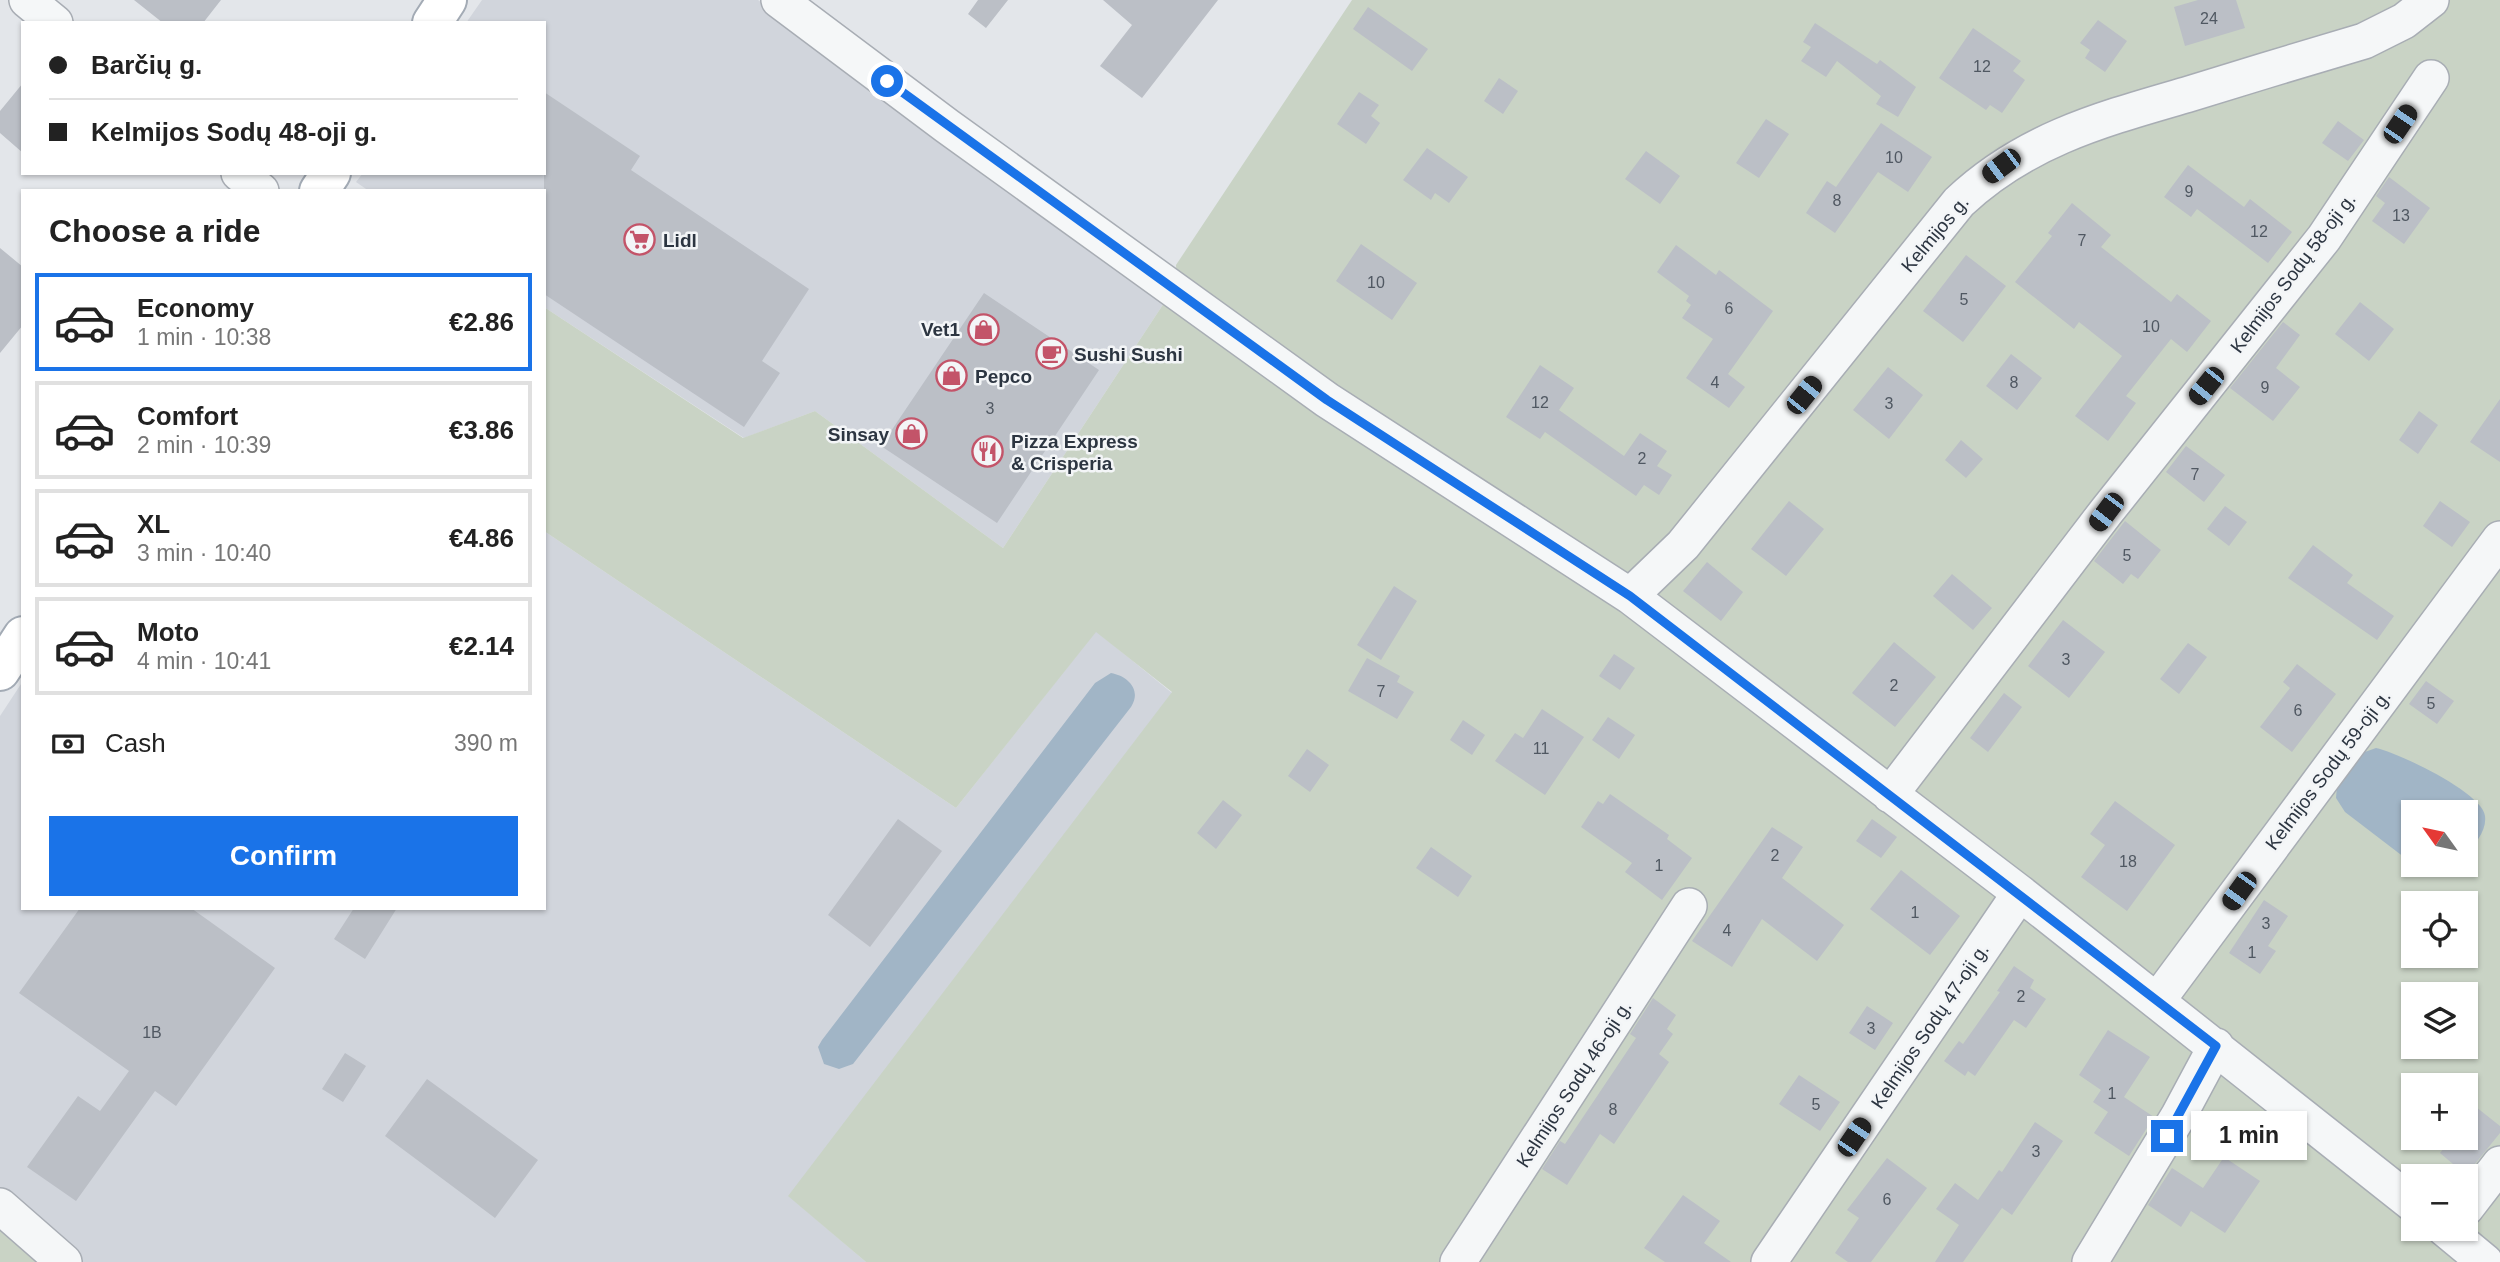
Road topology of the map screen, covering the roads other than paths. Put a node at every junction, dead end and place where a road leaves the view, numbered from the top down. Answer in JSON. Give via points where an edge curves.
{"nodes":[{"id":1,"x":27,"y":0,"type":"edge"},
{"id":2,"x":447,"y":0,"type":"edge"},
{"id":3,"x":779,"y":0,"type":"edge"},
{"id":4,"x":2431,"y":0,"type":"edge"},
{"id":5,"x":53,"y":21,"type":"edge"},
{"id":6,"x":433,"y":21,"type":"edge"},
{"id":7,"x":2431,"y":78,"type":"dead end"},
{"id":8,"x":241,"y":175,"type":"edge"},
{"id":9,"x":259,"y":189,"type":"edge"},
{"id":10,"x":2500,"y":539,"type":"edge"},
{"id":11,"x":1630,"y":596,"type":"junction"},
{"id":12,"x":21,"y":639,"type":"edge"},
{"id":13,"x":0,"y":671,"type":"edge"},
{"id":14,"x":1890,"y":795,"type":"junction"},
{"id":15,"x":2020,"y":893,"type":"junction"},
{"id":16,"x":1689,"y":906,"type":"dead end"},
{"id":17,"x":2157,"y":1001,"type":"junction"},
{"id":18,"x":2216,"y":1046,"type":"junction"},
{"id":19,"x":2500,"y":1164,"type":"edge"},
{"id":20,"x":2478,"y":1192,"type":"edge"},
{"id":21,"x":2401,"y":1194,"type":"edge"},
{"id":22,"x":0,"y":1206,"type":"edge"},
{"id":23,"x":2467,"y":1241,"type":"edge"},
{"id":24,"x":64,"y":1262,"type":"edge"},
{"id":25,"x":1458,"y":1262,"type":"edge"},
{"id":26,"x":1769,"y":1262,"type":"edge"},
{"id":27,"x":2090,"y":1262,"type":"edge"},
{"id":28,"x":2485,"y":1262,"type":"edge"}],
"edges":[{"from":1,"to":5,"type":"street"},
{"from":2,"to":6,"type":"main road"},
{"from":3,"to":11,"type":"street","via":[[1327,400]]},
{"from":4,"to":11,"type":"street","name":"Kelmijos g.","via":[[2364,41],[2097,121],[2001,166],[1959,202],[1683,545]]},
{"from":7,"to":14,"type":"street","name":"Kelmijos Sodų 58-oji g.","via":[[2324,238],[2106,512]]},
{"from":8,"to":9,"type":"street"},
{"from":10,"to":17,"type":"street","name":"Kelmijos Sodų 59-oji g."},
{"from":11,"to":14,"type":"street"},
{"from":12,"to":13,"type":"main road"},
{"from":14,"to":15,"type":"street"},
{"from":15,"to":17,"type":"street"},
{"from":15,"to":26,"type":"street","name":"Kelmijos Sodų 47-oji g."},
{"from":16,"to":25,"type":"street","name":"Kelmijos Sodų 46-oji g."},
{"from":17,"to":18,"type":"street"},
{"from":18,"to":21,"type":"street"},
{"from":18,"to":27,"type":"street"},
{"from":19,"to":20,"type":"street"},
{"from":22,"to":24,"type":"street"},
{"from":23,"to":28,"type":"street"}]}
